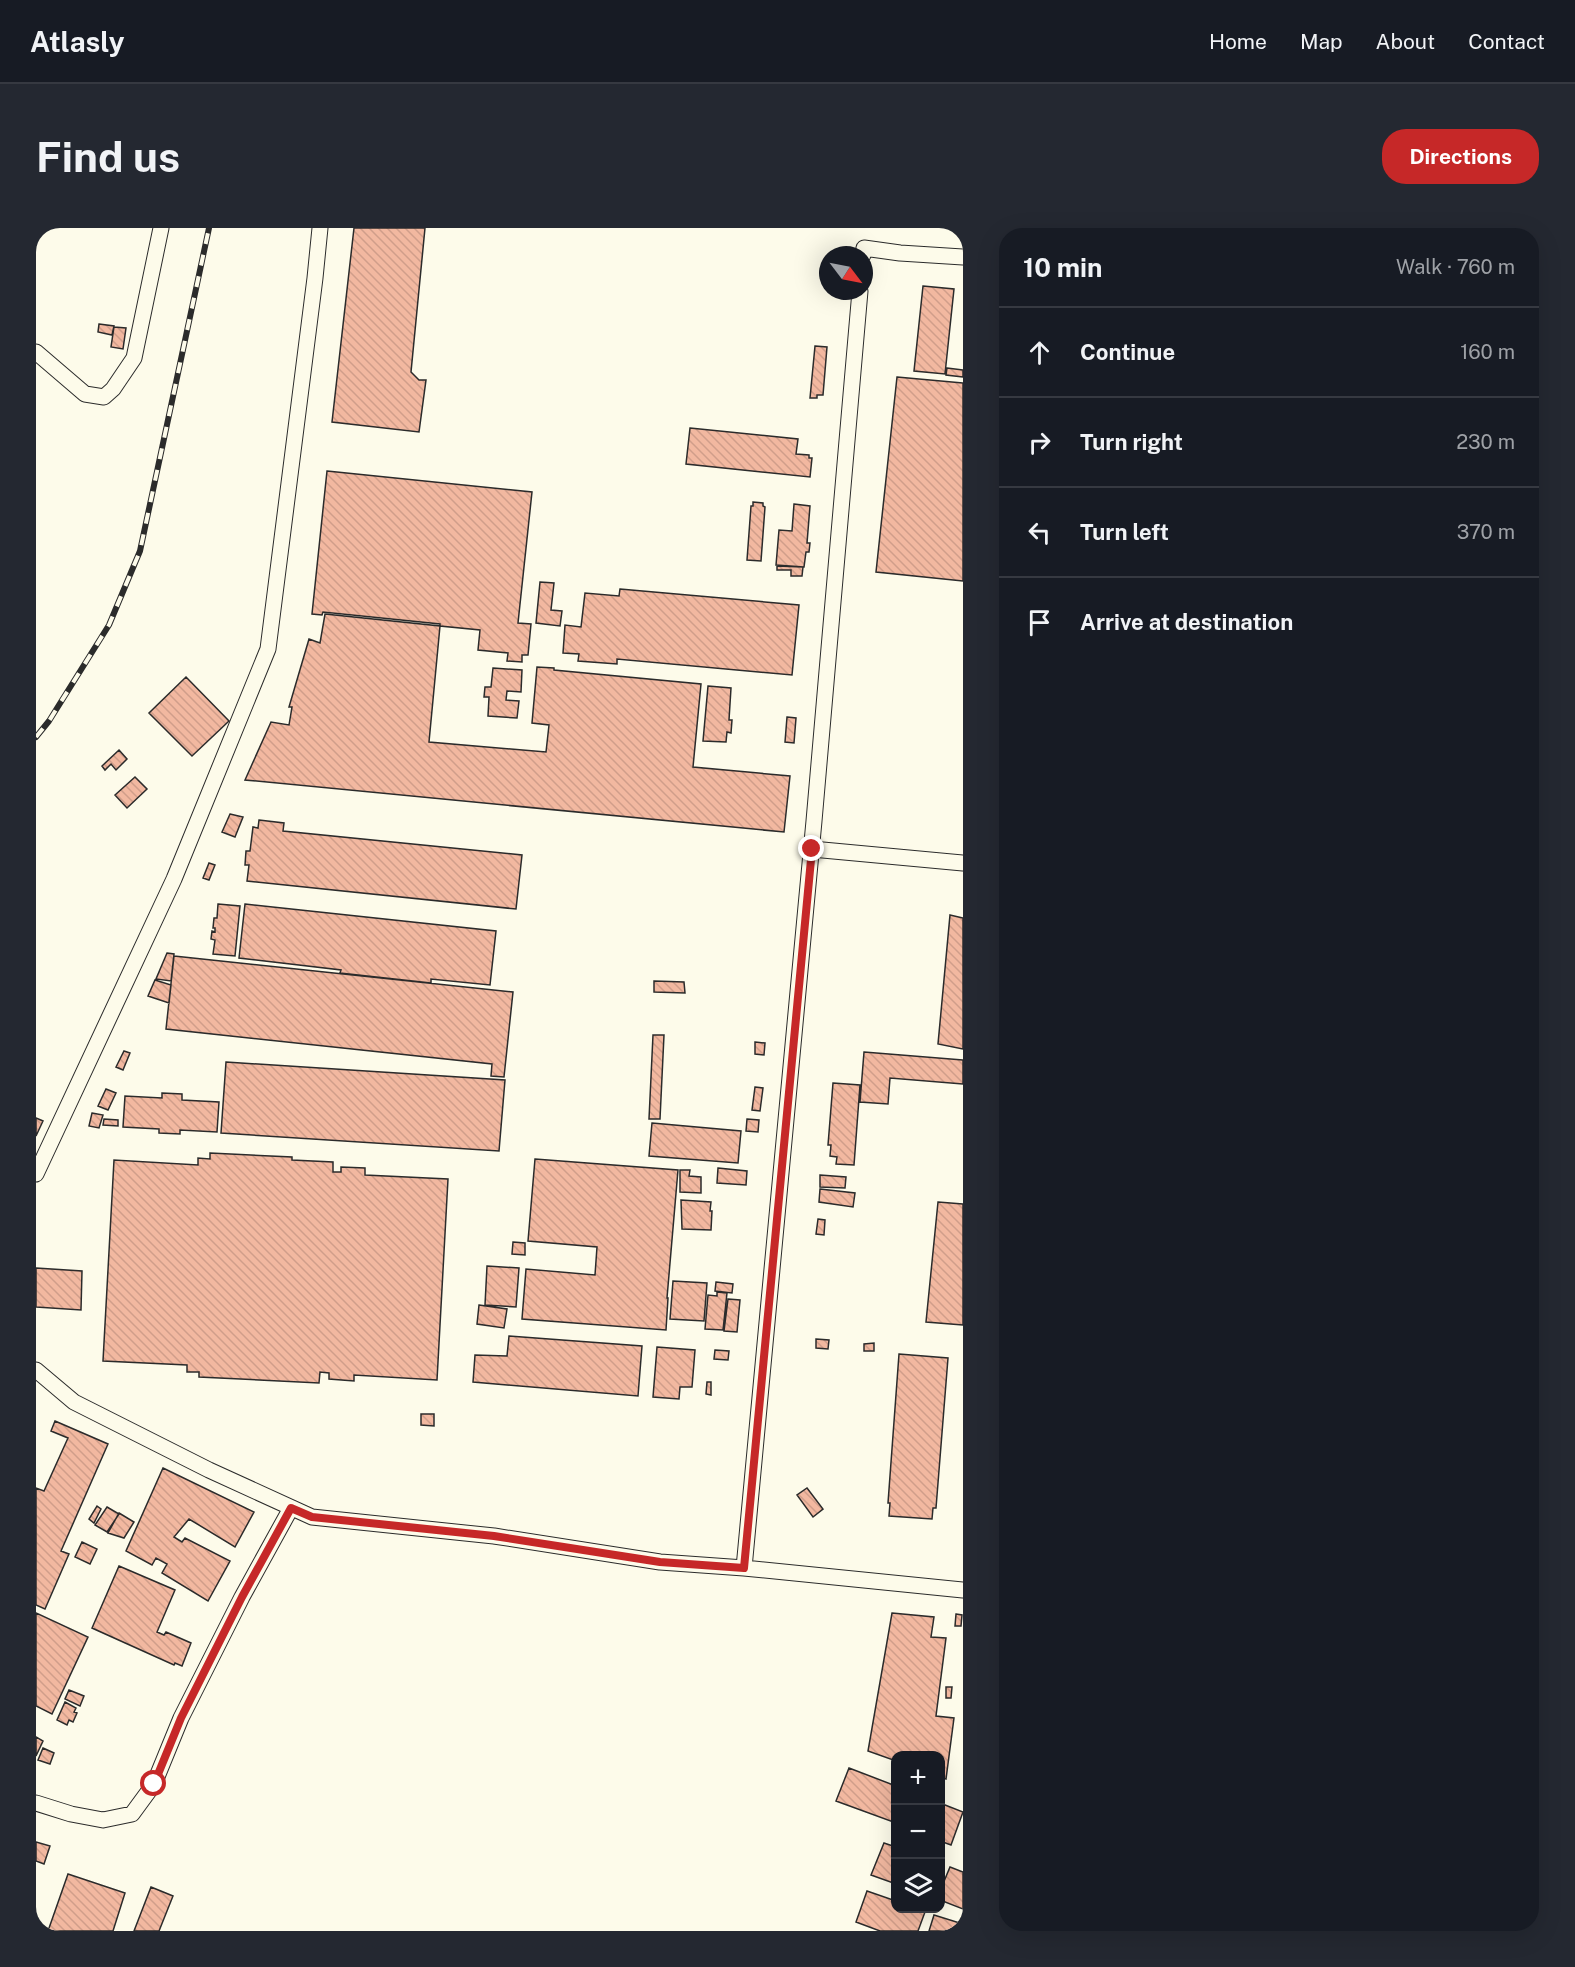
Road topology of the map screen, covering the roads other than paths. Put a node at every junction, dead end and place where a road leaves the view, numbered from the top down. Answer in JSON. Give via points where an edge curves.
{"nodes":[{"id":1,"x":161,"y":228,"type":"edge"},
{"id":2,"x":320,"y":228,"type":"edge"},
{"id":3,"x":873,"y":250,"type":"edge"},
{"id":4,"x":963,"y":257,"type":"edge"},
{"id":5,"x":859,"y":300,"type":"edge"},
{"id":6,"x":36,"y":352,"type":"edge"},
{"id":7,"x":812,"y":849,"type":"junction"},
{"id":8,"x":963,"y":863,"type":"edge"},
{"id":9,"x":36,"y":1174,"type":"edge"},
{"id":10,"x":36,"y":1370,"type":"edge"},
{"id":11,"x":291,"y":1508,"type":"junction"},
{"id":12,"x":744,"y":1568,"type":"junction"},
{"id":13,"x":963,"y":1590,"type":"edge"},
{"id":14,"x":36,"y":1803,"type":"edge"}],
"edges":[{"from":1,"to":6,"type":"lane","via":[[134,358],[113,389],[104,397],[85,394]]},
{"from":2,"to":9,"type":"lane","via":[[268,649],[174,879]]},
{"from":3,"to":4,"type":"lane"},
{"from":5,"to":7,"type":"lane"},
{"from":7,"to":8,"type":"lane"},
{"from":7,"to":12,"type":"lane"},
{"from":10,"to":11,"type":"lane","via":[[74,1402]]},
{"from":11,"to":12,"type":"lane","via":[[312,1517],[494,1536],[660,1562]]},
{"from":11,"to":14,"type":"lane","via":[[181,1718],[154,1784],[132,1814],[103,1820]]},
{"from":12,"to":13,"type":"lane"}]}
